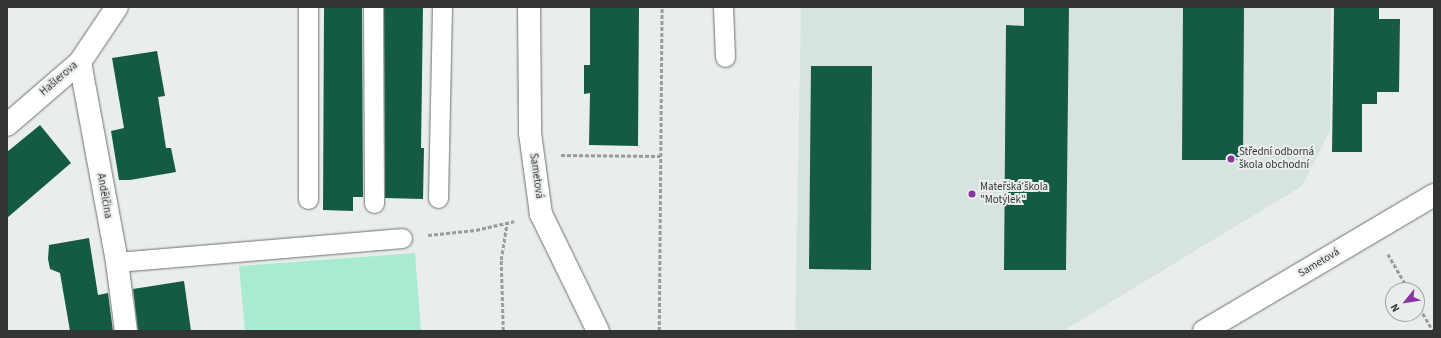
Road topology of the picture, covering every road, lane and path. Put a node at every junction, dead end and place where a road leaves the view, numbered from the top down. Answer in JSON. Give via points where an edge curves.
{"nodes":[{"id":1,"x":117,"y":7,"type":"edge"},
{"id":2,"x":308,"y":7,"type":"edge"},
{"id":3,"x":374,"y":7,"type":"edge"},
{"id":4,"x":442,"y":7,"type":"edge"},
{"id":5,"x":529,"y":7,"type":"edge"},
{"id":6,"x":662,"y":7,"type":"edge"},
{"id":7,"x":723,"y":7,"type":"edge"},
{"id":8,"x":725,"y":56,"type":"dead end"},
{"id":9,"x":80,"y":62,"type":"junction"},
{"id":10,"x":7,"y":125,"type":"edge"},
{"id":11,"x":533,"y":155,"type":"junction"},
{"id":12,"x":660,"y":156,"type":"junction"},
{"id":13,"x":1434,"y":195,"type":"edge"},
{"id":14,"x":438,"y":198,"type":"dead end"},
{"id":15,"x":308,"y":199,"type":"dead end"},
{"id":16,"x":374,"y":203,"type":"dead end"},
{"id":17,"x":541,"y":214,"type":"junction"},
{"id":18,"x":507,"y":223,"type":"junction"},
{"id":19,"x":1374,"y":230,"type":"junction"},
{"id":20,"x":402,"y":238,"type":"joint"},
{"id":21,"x":117,"y":262,"type":"junction"},
{"id":22,"x":1404,"y":282,"type":"edge"},
{"id":23,"x":1425,"y":317,"type":"edge"},
{"id":24,"x":126,"y":331,"type":"edge"},
{"id":25,"x":503,"y":331,"type":"edge"},
{"id":26,"x":598,"y":331,"type":"edge"},
{"id":27,"x":659,"y":331,"type":"edge"},
{"id":28,"x":1204,"y":331,"type":"edge"},
{"id":29,"x":1433,"y":331,"type":"edge"}],
"edges":[{"from":1,"to":9,"type":"street","name":"Hašlerova"},
{"from":2,"to":15,"type":"lane"},
{"from":3,"to":16,"type":"lane"},
{"from":4,"to":14,"type":"lane"},
{"from":5,"to":11,"type":"street","name":"Sametová","via":[[530,133]]},
{"from":6,"to":12,"type":"path"},
{"from":7,"to":8,"type":"lane"},
{"from":9,"to":10,"type":"street","name":"Hašlerova"},
{"from":9,"to":21,"type":"street","name":"Andělčina"},
{"from":11,"to":12,"type":"path"},
{"from":11,"to":17,"type":"street","name":"Sametová"},
{"from":12,"to":27,"type":"path"},
{"from":13,"to":19,"type":"street","name":"Sametová"},
{"from":17,"to":18,"type":"path"},
{"from":17,"to":26,"type":"street","name":"Sametová"},
{"from":18,"to":20,"type":"path","via":[[476,230]]},
{"from":18,"to":25,"type":"path","via":[[501,260]]},
{"from":19,"to":22,"type":"path"},
{"from":19,"to":28,"type":"street","name":"Sametová"},
{"from":20,"to":21,"type":"lane"},
{"from":21,"to":24,"type":"street","name":"Andělčina"},
{"from":23,"to":29,"type":"path"}]}
